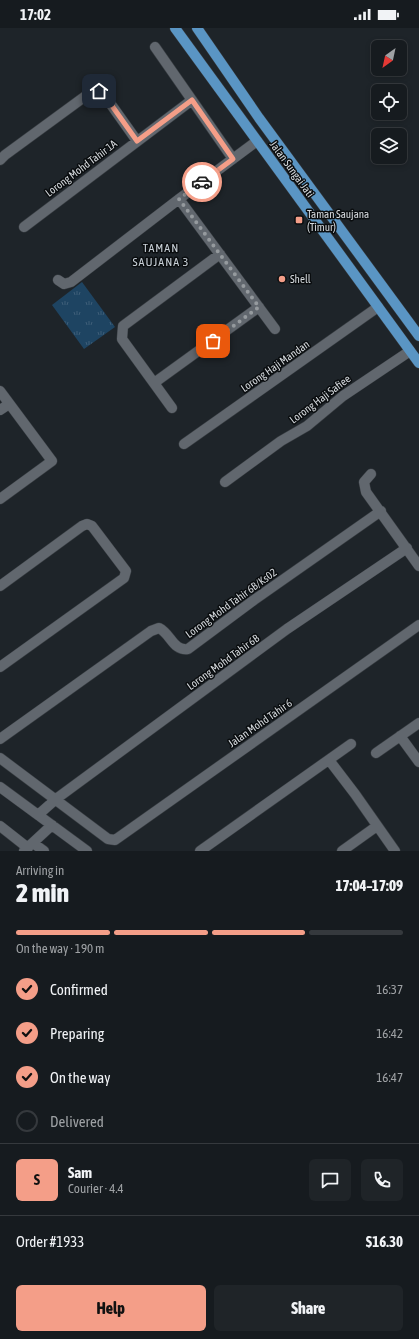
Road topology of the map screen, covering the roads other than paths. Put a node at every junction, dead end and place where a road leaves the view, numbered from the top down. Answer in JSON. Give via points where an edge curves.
{"nodes":[{"id":1,"x":175,"y":28,"type":"edge"},
{"id":2,"x":197,"y":28,"type":"edge"},
{"id":3,"x":155,"y":47,"type":"dead end"},
{"id":4,"x":192,"y":100,"type":"junction"},
{"id":5,"x":137,"y":141,"type":"junction"},
{"id":6,"x":257,"y":141,"type":"junction"},
{"id":7,"x":233,"y":159,"type":"junction"},
{"id":8,"x":0,"y":160,"type":"edge"},
{"id":9,"x":179,"y":199,"type":"junction"},
{"id":10,"x":24,"y":227,"type":"dead end"},
{"id":11,"x":220,"y":254,"type":"junction"},
{"id":12,"x":58,"y":280,"type":"dead end"},
{"id":13,"x":259,"y":307,"type":"junction"},
{"id":14,"x":378,"y":307,"type":"junction"},
{"id":15,"x":275,"y":329,"type":"dead end"},
{"id":16,"x":419,"y":336,"type":"edge"},
{"id":17,"x":410,"y":351,"type":"junction"},
{"id":18,"x":419,"y":363,"type":"edge"},
{"id":19,"x":154,"y":383,"type":"junction"},
{"id":20,"x":0,"y":391,"type":"edge"},
{"id":21,"x":9,"y":404,"type":"junction"},
{"id":22,"x":172,"y":408,"type":"dead end"},
{"id":23,"x":0,"y":410,"type":"edge"},
{"id":24,"x":184,"y":444,"type":"dead end"},
{"id":25,"x":371,"y":474,"type":"dead end"},
{"id":26,"x":225,"y":482,"type":"dead end"},
{"id":27,"x":0,"y":499,"type":"edge"},
{"id":28,"x":381,"y":512,"type":"junction"},
{"id":29,"x":407,"y":548,"type":"junction"},
{"id":30,"x":419,"y":566,"type":"edge"},
{"id":31,"x":0,"y":586,"type":"edge"},
{"id":32,"x":419,"y":625,"type":"edge"},
{"id":33,"x":0,"y":667,"type":"edge"},
{"id":34,"x":419,"y":722,"type":"edge"},
{"id":35,"x":400,"y":736,"type":"junction"},
{"id":36,"x":0,"y":739,"type":"edge"},
{"id":37,"x":351,"y":744,"type":"dead end"},
{"id":38,"x":376,"y":753,"type":"dead end"},
{"id":39,"x":0,"y":758,"type":"edge"},
{"id":40,"x":329,"y":760,"type":"junction"},
{"id":41,"x":419,"y":762,"type":"edge"},
{"id":42,"x":0,"y":787,"type":"edge"},
{"id":43,"x":56,"y":799,"type":"junction"},
{"id":44,"x":38,"y":815,"type":"junction"},
{"id":45,"x":52,"y":825,"type":"junction"},
{"id":46,"x":0,"y":826,"type":"edge"},
{"id":47,"x":377,"y":826,"type":"junction"},
{"id":48,"x":28,"y":847,"type":"edge"},
{"id":49,"x":44,"y":851,"type":"edge"},
{"id":50,"x":87,"y":851,"type":"edge"},
{"id":51,"x":200,"y":851,"type":"edge"},
{"id":52,"x":342,"y":851,"type":"edge"},
{"id":53,"x":395,"y":851,"type":"edge"}],
"edges":[{"from":1,"to":6,"type":"main road","name":"Jalan Sungai Jati"},
{"from":2,"to":16,"type":"main road","name":"Jalan Sungai Jati","via":[[259,118]]},
{"from":3,"to":4,"type":"street"},
{"from":4,"to":5,"type":"street","name":"Lorong Mohd Tahir 1A"},
{"from":4,"to":7,"type":"street"},
{"from":5,"to":8,"type":"street","via":[[105,96],[99,91],[91,92]]},
{"from":5,"to":10,"type":"street","name":"Lorong Mohd Tahir 1A"},
{"from":6,"to":7,"type":"street"},
{"from":6,"to":14,"type":"main road","name":"Jalan Sungai Jati"},
{"from":7,"to":9,"type":"street"},
{"from":9,"to":11,"type":"street"},
{"from":9,"to":12,"type":"street","via":[[71,282],[64,284]]},
{"from":11,"to":13,"type":"street"},
{"from":11,"to":19,"type":"street","via":[[123,326],[122,339]]},
{"from":13,"to":15,"type":"street"},
{"from":13,"to":19,"type":"street"},
{"from":14,"to":17,"type":"main road","name":"Jalan Sungai Jati"},
{"from":14,"to":24,"type":"street","name":"Lorong Haji Mandan"},
{"from":17,"to":18,"type":"main road","name":"Jalan Sungai Jati"},
{"from":17,"to":26,"type":"street","name":"Lorong Haji Safiee"},
{"from":19,"to":22,"type":"street"},
{"from":20,"to":21,"type":"street"},
{"from":21,"to":23,"type":"street"},
{"from":21,"to":27,"type":"street","via":[[52,461]]},
{"from":25,"to":28,"type":"street","via":[[364,482],[366,492]]},
{"from":28,"to":29,"type":"street"},
{"from":28,"to":36,"type":"street","name":"Lorong Mohd Tahir 6B/Ks02","via":[[188,649],[177,648],[168,635],[158,628],[151,631]]},
{"from":29,"to":30,"type":"street"},
{"from":29,"to":43,"type":"street","name":"Lorong Mohd Tahir 6B","via":[[287,630]]},
{"from":31,"to":33,"type":"street","via":[[87,524],[92,526],[126,571],[124,578]]},
{"from":32,"to":43,"type":"street","name":"Jalan Mohd Tahir 6","via":[[115,840],[108,840]]},
{"from":34,"to":35,"type":"street"},
{"from":35,"to":38,"type":"street"},
{"from":35,"to":41,"type":"street"},
{"from":37,"to":40,"type":"street"},
{"from":39,"to":43,"type":"street"},
{"from":40,"to":47,"type":"street"},
{"from":40,"to":51,"type":"street"},
{"from":42,"to":44,"type":"street"},
{"from":43,"to":44,"type":"street","name":"Lorong Mohd Tahir 6B"},
{"from":44,"to":45,"type":"street"},
{"from":45,"to":48,"type":"street"},
{"from":45,"to":50,"type":"street"},
{"from":46,"to":48,"type":"street"},
{"from":47,"to":52,"type":"street"},
{"from":47,"to":53,"type":"street"},
{"from":48,"to":49,"type":"street"}]}
